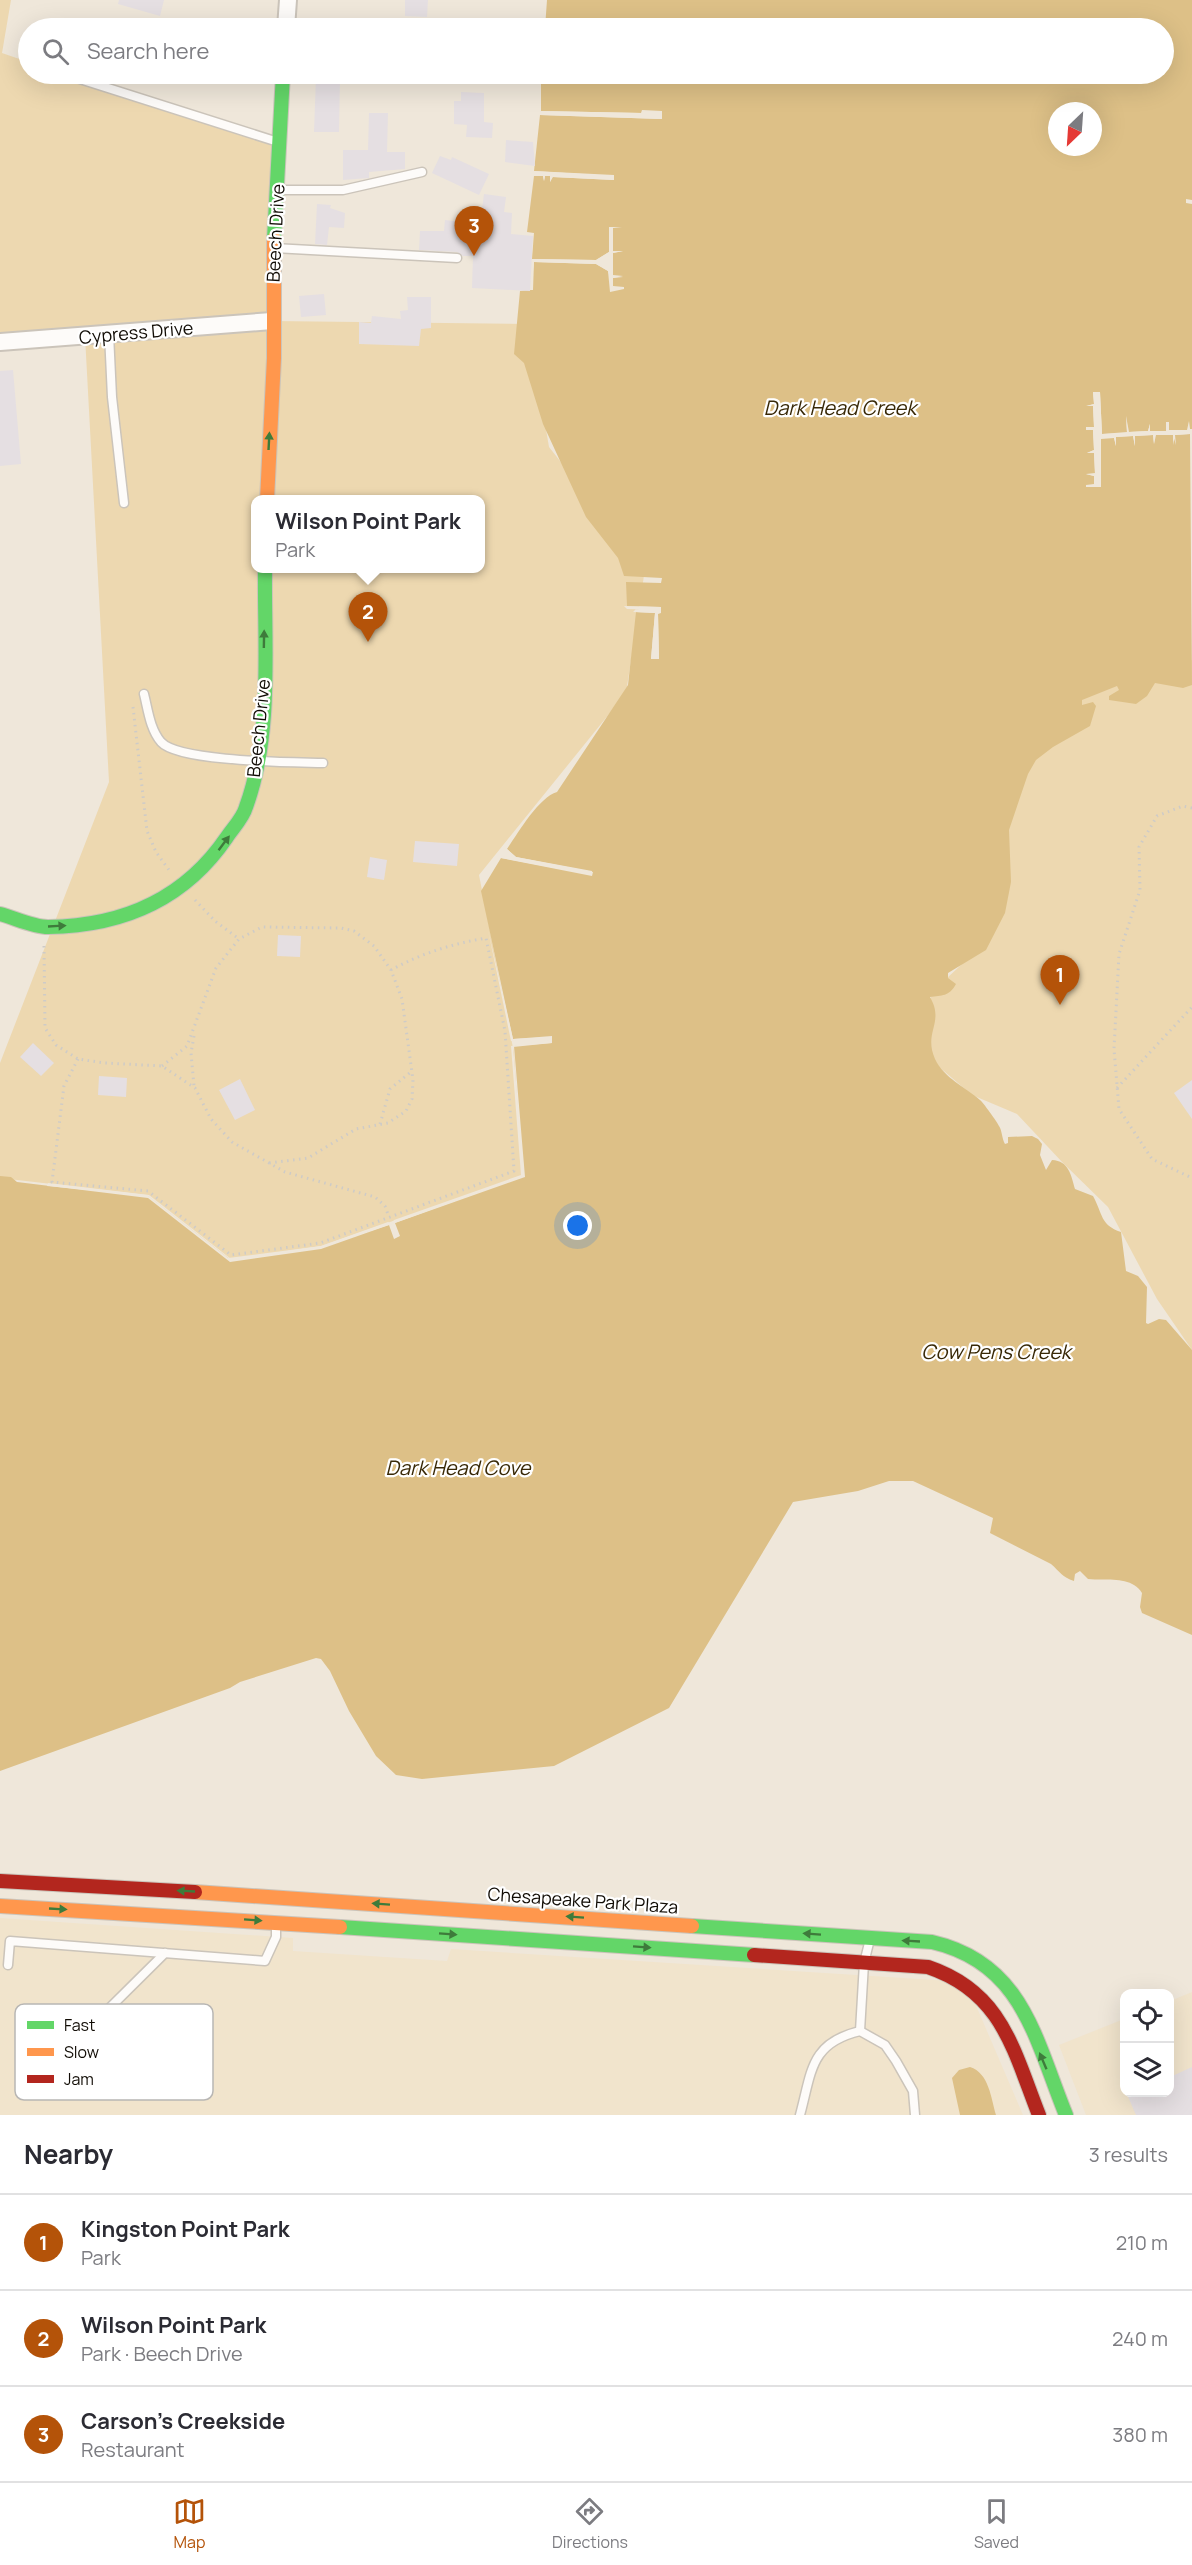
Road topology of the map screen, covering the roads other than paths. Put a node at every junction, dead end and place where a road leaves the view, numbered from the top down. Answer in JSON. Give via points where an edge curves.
{"nodes":[{"id":1,"x":288,"y":0,"type":"edge"},
{"id":2,"x":287,"y":18,"type":"edge"},
{"id":3,"x":95,"y":84,"type":"edge"},
{"id":4,"x":283,"y":84,"type":"edge"},
{"id":5,"x":280,"y":143,"type":"junction"},
{"id":6,"x":422,"y":171,"type":"dead end"},
{"id":7,"x":277,"y":190,"type":"junction"},
{"id":8,"x":274,"y":248,"type":"junction"},
{"id":9,"x":457,"y":258,"type":"dead end"},
{"id":10,"x":272,"y":321,"type":"junction"},
{"id":11,"x":110,"y":334,"type":"junction"},
{"id":12,"x":0,"y":342,"type":"edge"},
{"id":13,"x":267,"y":495,"type":"edge"},
{"id":14,"x":123,"y":503,"type":"dead end"},
{"id":15,"x":265,"y":573,"type":"edge"},
{"id":16,"x":144,"y":694,"type":"dead end"},
{"id":17,"x":258,"y":760,"type":"junction"},
{"id":18,"x":323,"y":763,"type":"dead end"},
{"id":19,"x":0,"y":914,"type":"edge"},
{"id":20,"x":0,"y":1881,"type":"edge"},
{"id":21,"x":0,"y":1906,"type":"edge"},
{"id":22,"x":276,"y":1922,"type":"junction"},
{"id":23,"x":870,"y":1938,"type":"junction"},
{"id":24,"x":165,"y":1953,"type":"junction"},
{"id":25,"x":864,"y":1963,"type":"junction"},
{"id":26,"x":9,"y":1965,"type":"dead end"},
{"id":27,"x":114,"y":2004,"type":"edge"},
{"id":28,"x":860,"y":2031,"type":"junction"},
{"id":29,"x":800,"y":2115,"type":"edge"},
{"id":30,"x":915,"y":2115,"type":"edge"},
{"id":31,"x":1039,"y":2115,"type":"edge"},
{"id":32,"x":1066,"y":2115,"type":"edge"}],
"edges":[{"from":1,"to":2,"type":"street"},
{"from":3,"to":5,"type":"lane"},
{"from":4,"to":5,"type":"street","name":"Beech Drive"},
{"from":5,"to":7,"type":"street","name":"Beech Drive"},
{"from":6,"to":7,"type":"lane","via":[[343,190]]},
{"from":7,"to":8,"type":"street","name":"Beech Drive"},
{"from":8,"to":9,"type":"lane"},
{"from":8,"to":10,"type":"street","name":"Beech Drive"},
{"from":10,"to":11,"type":"street","name":"Cypress Drive"},
{"from":13,"to":10,"type":"street","name":"Beech Drive","one_way":true,"via":[[274,358]]},
{"from":11,"to":12,"type":"street","name":"Cypress Drive"},
{"from":11,"to":14,"type":"lane"},
{"from":17,"to":15,"type":"street","name":"Beech Drive","one_way":true},
{"from":16,"to":17,"type":"lane","via":[[154,730],[162,743],[186,754]]},
{"from":17,"to":18,"type":"lane"},
{"from":19,"to":17,"type":"street","name":"Beech Drive","one_way":true,"via":[[46,927],[76,926],[147,908],[182,886],[211,860],[246,809]]},
{"from":23,"to":20,"type":"street","name":"Chesapeake Park Plaza","one_way":true},
{"from":21,"to":22,"type":"street","one_way":true},
{"from":22,"to":24,"type":"lane","via":[[276,1937],[265,1961]]},
{"from":22,"to":25,"type":"street","one_way":true},
{"from":23,"to":25,"type":"lane"},
{"from":32,"to":23,"type":"street","name":"Chesapeake Park Plaza","one_way":true,"via":[[1022,2010],[1000,1976],[954,1947]]},
{"from":24,"to":26,"type":"lane","via":[[10,1941]]},
{"from":24,"to":27,"type":"lane"},
{"from":25,"to":28,"type":"lane"},
{"from":25,"to":31,"type":"street","via":[[946,1971],[976,1989],[999,2020]]},
{"from":28,"to":29,"type":"lane","via":[[838,2036],[816,2057]]},
{"from":28,"to":30,"type":"lane","via":[[885,2045],[896,2061],[913,2091]]}]}
